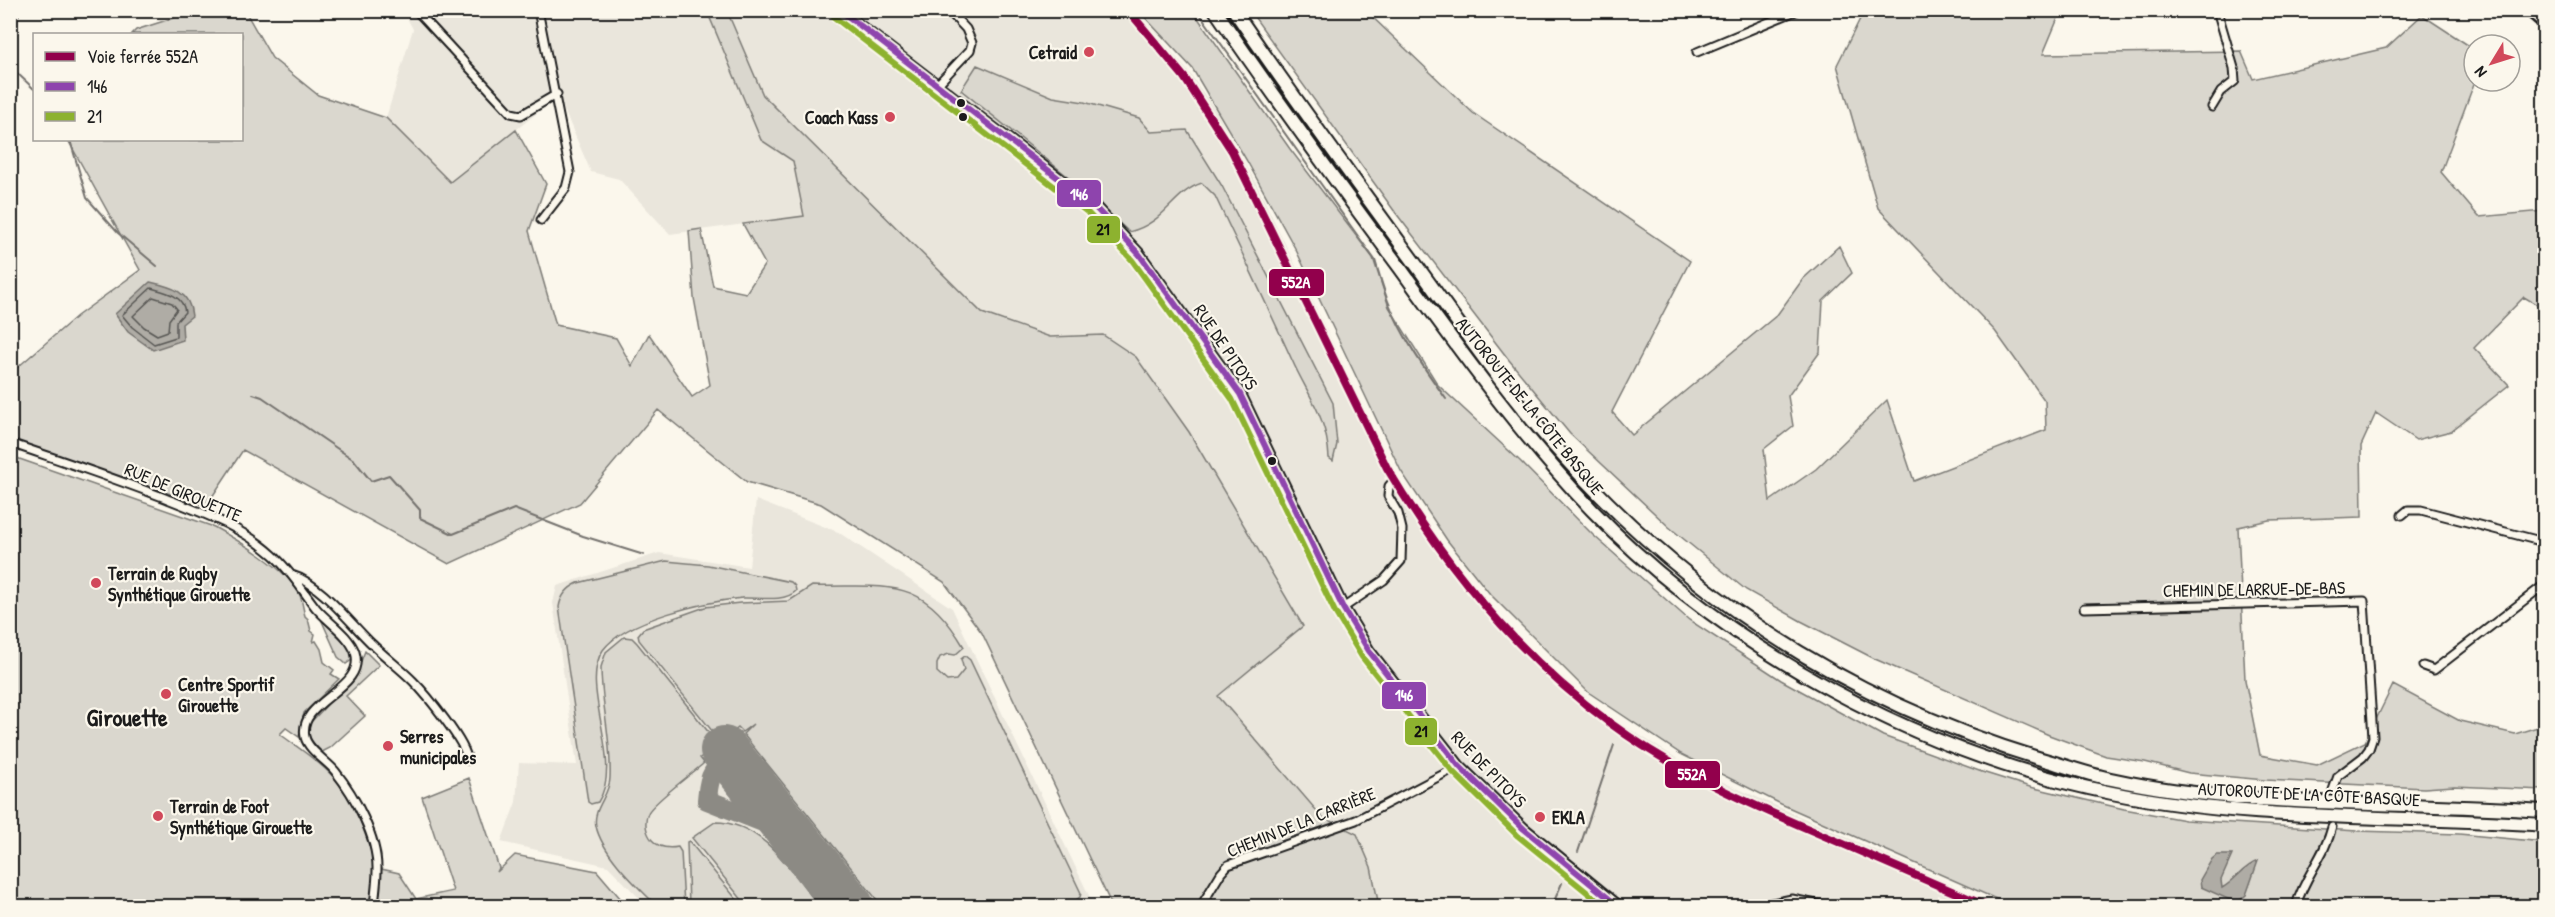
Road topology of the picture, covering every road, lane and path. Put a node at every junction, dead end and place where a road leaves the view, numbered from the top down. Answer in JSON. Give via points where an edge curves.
{"nodes":[{"id":1,"x":14,"y":10,"type":"edge"},
{"id":2,"x":416,"y":10,"type":"edge"},
{"id":3,"x":538,"y":10,"type":"edge"},
{"id":4,"x":839,"y":10,"type":"edge"},
{"id":5,"x":948,"y":10,"type":"edge"},
{"id":6,"x":1215,"y":10,"type":"edge"},
{"id":7,"x":1234,"y":10,"type":"edge"},
{"id":8,"x":1798,"y":10,"type":"edge"},
{"id":9,"x":2217,"y":10,"type":"edge"},
{"id":10,"x":2529,"y":10,"type":"edge"},
{"id":11,"x":10,"y":17,"type":"edge"},
{"id":12,"x":2544,"y":23,"type":"edge"},
{"id":13,"x":1697,"y":52,"type":"dead end"},
{"id":14,"x":937,"y":85,"type":"junction"},
{"id":15,"x":556,"y":94,"type":"junction"},
{"id":16,"x":2212,"y":107,"type":"dead end"},
{"id":17,"x":541,"y":220,"type":"dead end"},
{"id":18,"x":10,"y":443,"type":"edge"},
{"id":19,"x":1394,"y":480,"type":"dead end"},
{"id":20,"x":2402,"y":515,"type":"dead end"},
{"id":21,"x":2544,"y":542,"type":"edge"},
{"id":22,"x":291,"y":574,"type":"junction"},
{"id":23,"x":2544,"y":585,"type":"edge"},
{"id":24,"x":1343,"y":608,"type":"junction"},
{"id":25,"x":2084,"y":608,"type":"dead end"},
{"id":26,"x":2423,"y":666,"type":"dead end"},
{"id":27,"x":467,"y":760,"type":"dead end"},
{"id":28,"x":1460,"y":766,"type":"junction"},
{"id":29,"x":2332,"y":790,"type":"dead end"},
{"id":30,"x":2544,"y":812,"type":"edge"},
{"id":31,"x":2544,"y":825,"type":"edge"},
{"id":32,"x":2332,"y":827,"type":"dead end"},
{"id":33,"x":374,"y":906,"type":"edge"},
{"id":34,"x":1201,"y":906,"type":"edge"},
{"id":35,"x":1618,"y":906,"type":"edge"},
{"id":36,"x":1757,"y":906,"type":"edge"},
{"id":37,"x":1826,"y":906,"type":"edge"},
{"id":38,"x":2296,"y":906,"type":"edge"}],
"edges":[{"from":1,"to":11,"type":"street"},
{"from":2,"to":15,"type":"street","via":[[511,113],[521,115]]},
{"from":3,"to":15,"type":"street"},
{"from":4,"to":14,"type":"street","name":"RUE DE PITOYS"},
{"from":5,"to":14,"type":"street","via":[[966,29],[972,43]]},
{"from":6,"to":31,"type":"highway","name":"AUTOROUTE DE LA CÔTE BASQUE","via":[[1470,364],[1548,461],[1594,512],[1647,561],[1700,605],[1759,646],[1878,713],[1959,748],[2024,771],[2109,793],[2251,813]]},
{"from":7,"to":30,"type":"highway","name":"AUTOROUTE DE LA CÔTE BASQUE","via":[[1287,89],[1487,362],[1551,441],[1655,548],[1708,592],[1815,663],[1887,701],[1963,734],[2110,779],[2283,801]]},
{"from":8,"to":13,"type":"street"},
{"from":9,"to":16,"type":"street","via":[[2235,81],[2221,92]]},
{"from":10,"to":12,"type":"main road"},
{"from":14,"to":24,"type":"street","name":"RUE DE PITOYS","via":[[1092,204],[1139,254],[1240,394]]},
{"from":15,"to":17,"type":"street","via":[[570,172],[566,188]]},
{"from":18,"to":22,"type":"street","name":"RUE DE GIROUETTE","via":[[141,488],[234,527]]},
{"from":19,"to":24,"type":"street","via":[[1388,496],[1402,529],[1401,561],[1384,580]]},
{"from":20,"to":21,"type":"street","via":[[2408,510],[2421,510]]},
{"from":22,"to":27,"type":"street","name":"RUE DE GIROUETTE","via":[[315,588],[412,680],[459,740]]},
{"from":22,"to":33,"type":"street","via":[[355,653],[352,675],[312,713],[305,732],[307,743],[335,771],[354,799],[369,830],[378,868]]},
{"from":23,"to":26,"type":"street","via":[[2434,670]]},
{"from":24,"to":28,"type":"street","name":"RUE DE PITOYS","via":[[1369,651]]},
{"from":25,"to":29,"type":"street","name":"CHEMIN DE LARRUE-DE-BAS","via":[[2364,601],[2373,737],[2369,749],[2338,776]]},
{"from":28,"to":34,"type":"street","name":"CHEMIN DE LA CARRIÈRE","via":[[1356,820],[1228,865]]},
{"from":28,"to":35,"type":"street","name":"RUE DE PITOYS","via":[[1524,829]]},
{"from":32,"to":38,"type":"street"},
{"from":36,"to":37,"type":"street","via":[[1792,899]]}]}
